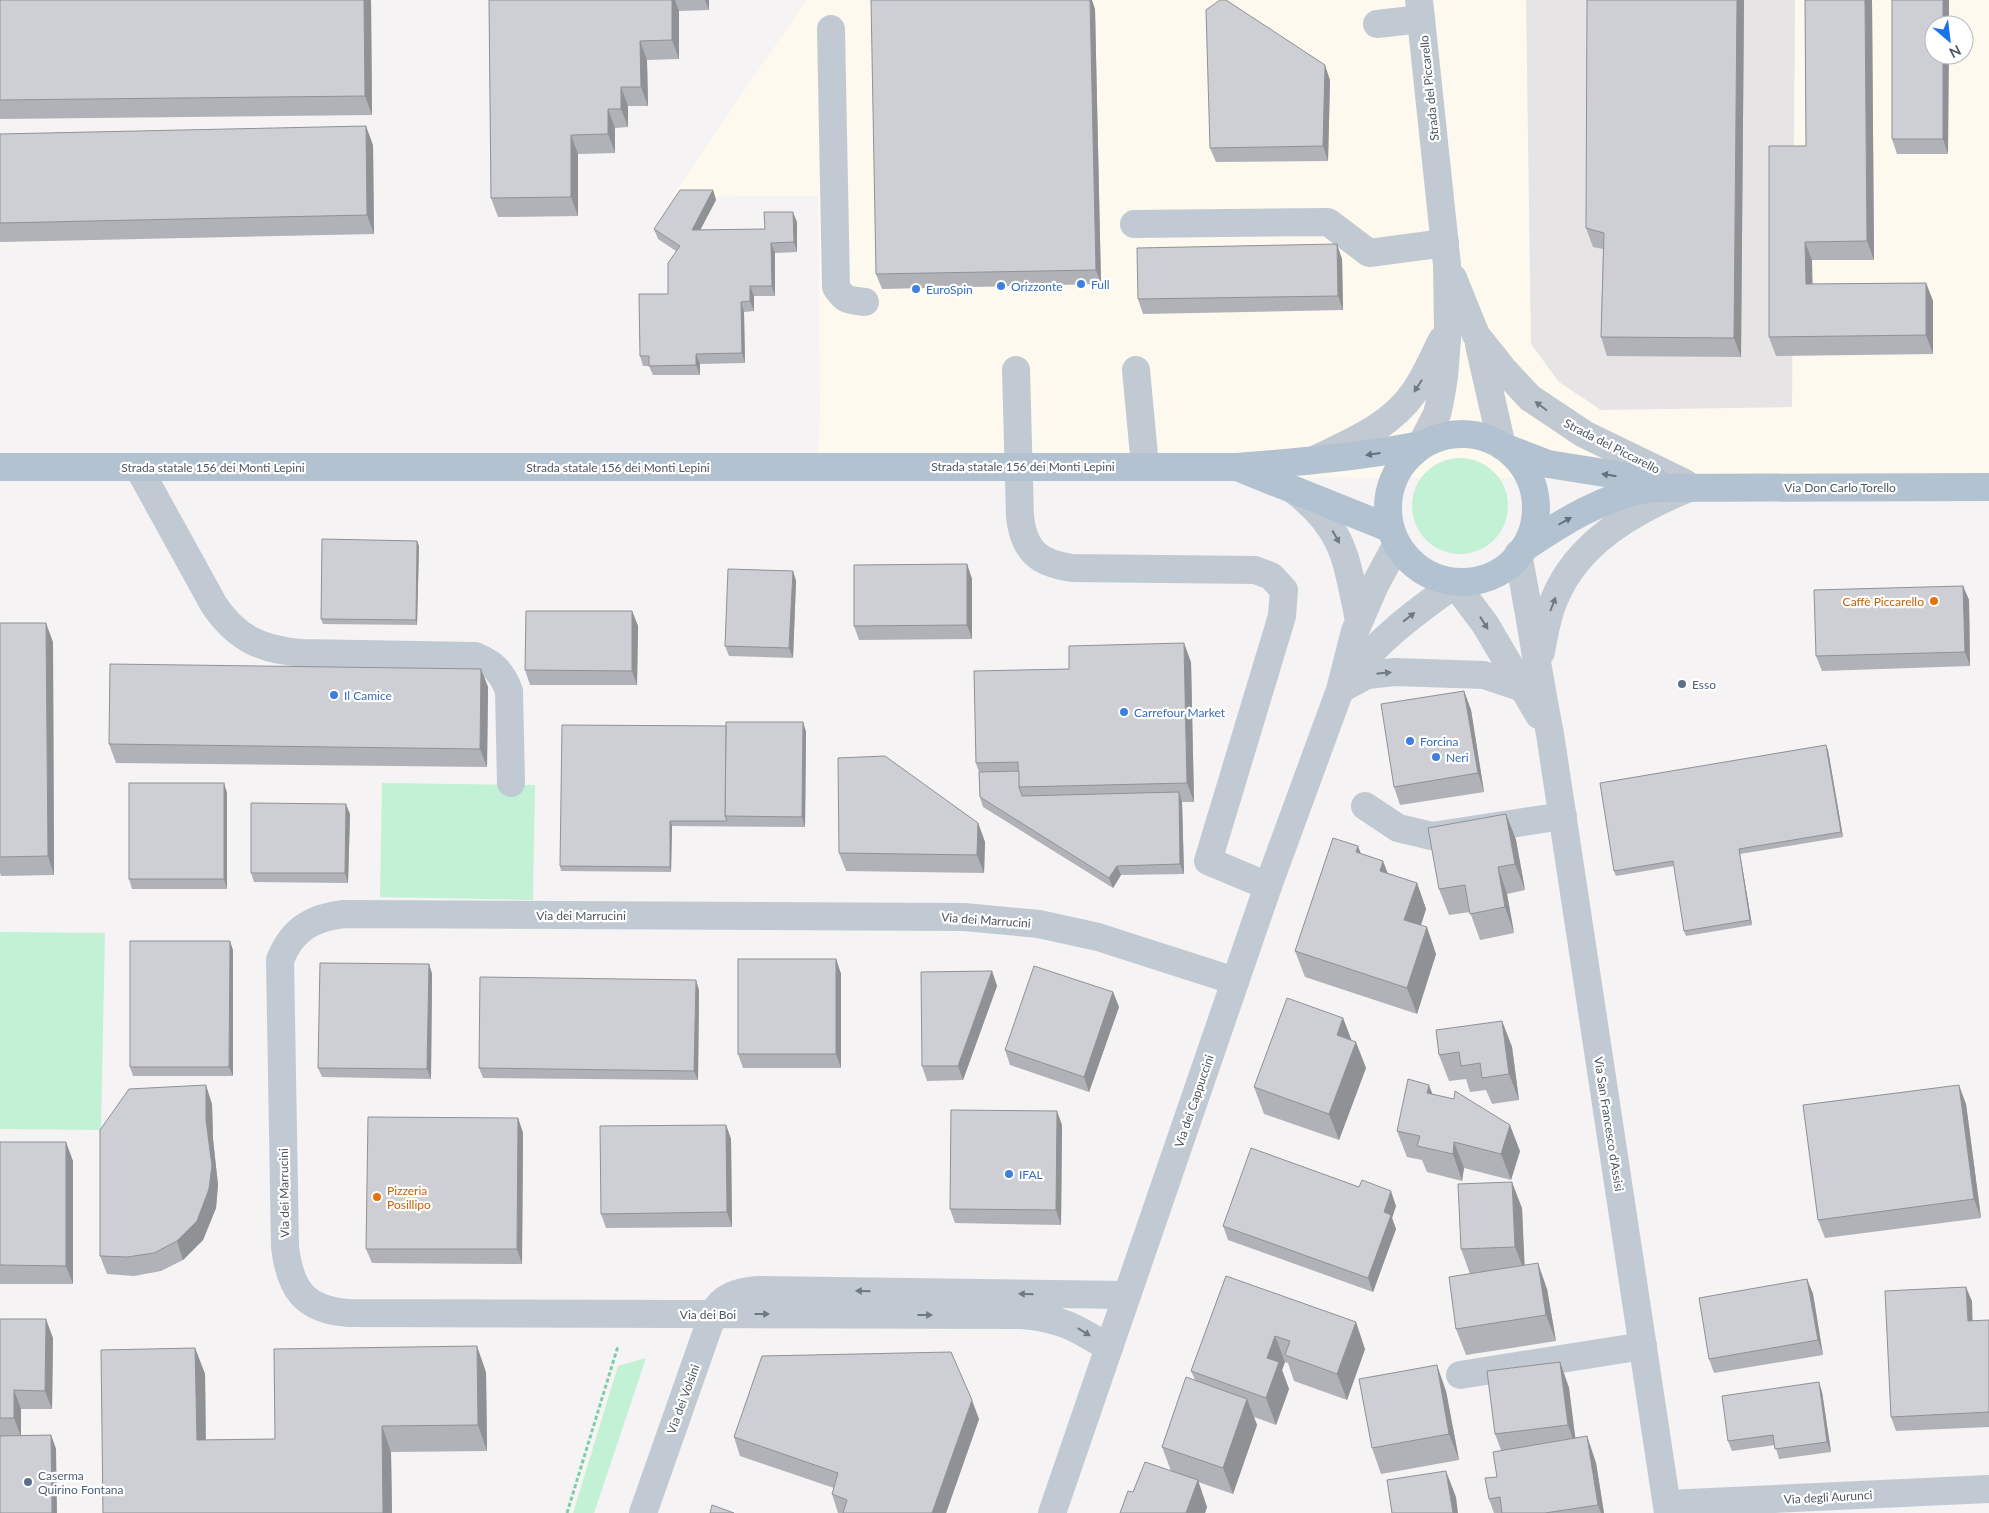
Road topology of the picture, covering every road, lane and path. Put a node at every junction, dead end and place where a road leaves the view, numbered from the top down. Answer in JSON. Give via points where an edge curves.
{"nodes":[{"id":1,"x":1420,"y":10,"type":"edge"},
{"id":2,"x":1377,"y":24,"type":"dead end"},
{"id":3,"x":831,"y":29,"type":"dead end"},
{"id":4,"x":1134,"y":224,"type":"dead end"},
{"id":5,"x":1446,"y":254,"type":"junction"},
{"id":6,"x":865,"y":302,"type":"dead end"},
{"id":7,"x":1448,"y":327,"type":"junction"},
{"id":8,"x":1476,"y":335,"type":"junction"},
{"id":9,"x":1016,"y":370,"type":"dead end"},
{"id":10,"x":1136,"y":370,"type":"dead end"},
{"id":11,"x":1421,"y":445,"type":"junction"},
{"id":12,"x":1505,"y":447,"type":"junction"},
{"id":13,"x":1311,"y":462,"type":"junction"},
{"id":14,"x":1019,"y":466,"type":"junction"},
{"id":15,"x":1146,"y":466,"type":"junction"},
{"id":16,"x":0,"y":467,"type":"edge"},
{"id":17,"x":138,"y":467,"type":"junction"},
{"id":18,"x":1236,"y":467,"type":"junction"},
{"id":19,"x":1692,"y":486,"type":"junction"},
{"id":20,"x":1989,"y":487,"type":"edge"},
{"id":21,"x":1292,"y":489,"type":"junction"},
{"id":22,"x":1393,"y":536,"type":"junction"},
{"id":23,"x":1521,"y":551,"type":"junction"},
{"id":24,"x":1455,"y":584,"type":"junction"},
{"id":25,"x":1359,"y":620,"type":"junction"},
{"id":26,"x":1530,"y":678,"type":"junction"},
{"id":27,"x":1340,"y":690,"type":"junction"},
{"id":28,"x":510,"y":783,"type":"dead end"},
{"id":29,"x":1365,"y":806,"type":"dead end"},
{"id":30,"x":1563,"y":816,"type":"junction"},
{"id":31,"x":1268,"y":886,"type":"junction"},
{"id":32,"x":1235,"y":981,"type":"junction"},
{"id":33,"x":734,"y":1294,"type":"joint"},
{"id":34,"x":1127,"y":1295,"type":"junction"},
{"id":35,"x":303,"y":1297,"type":"joint"},
{"id":36,"x":629,"y":1313,"type":"junction"},
{"id":37,"x":713,"y":1314,"type":"junction"},
{"id":38,"x":1643,"y":1346,"type":"junction"},
{"id":39,"x":1109,"y":1348,"type":"junction"},
{"id":40,"x":1460,"y":1375,"type":"edge"},
{"id":41,"x":1989,"y":1489,"type":"edge"},
{"id":42,"x":1667,"y":1509,"type":"edge"},
{"id":43,"x":567,"y":1513,"type":"edge"},
{"id":44,"x":643,"y":1513,"type":"edge"},
{"id":45,"x":1052,"y":1513,"type":"edge"}],
"edges":[{"from":1,"to":2,"type":"street"},
{"from":1,"to":5,"type":"street","name":"Strada del Piccarello"},
{"from":3,"to":6,"type":"street","via":[[836,287],[843,297]]},
{"from":4,"to":5,"type":"street","via":[[1328,222],[1369,254]]},
{"from":5,"to":7,"type":"street","name":"Strada del Piccarello"},
{"from":5,"to":8,"type":"street","name":"Strada del Piccarello"},
{"from":7,"to":11,"type":"street","name":"Strada del Piccarello","via":[[1440,402]]},
{"from":7,"to":13,"type":"street","name":"Strada del Piccarello","one_way":true,"via":[[1424,377],[1400,408],[1370,432]]},
{"from":8,"to":12,"type":"street","name":"Strada del Piccarello"},
{"from":19,"to":8,"type":"street","name":"Strada del Piccarello","one_way":true,"via":[[1584,434],[1549,413],[1517,386]]},
{"from":9,"to":14,"type":"street"},
{"from":10,"to":15,"type":"street"},
{"from":11,"to":12,"type":"main road","name":"Strada statale 156 dei Monti Lepini","via":[[1448,434],[1473,434],[1490,438]]},
{"from":11,"to":13,"type":"main road","name":"Strada statale 156 dei Monti Lepini","one_way":true},
{"from":11,"to":22,"type":"main road","name":"Strada statale 156 dei Monti Lepini","via":[[1402,462],[1389,491],[1387,505]]},
{"from":19,"to":12,"type":"main road","name":"Via Don Carlo Torello","one_way":true,"via":[[1548,464]]},
{"from":12,"to":23,"type":"main road","name":"Strada statale 156 dei Monti Lepini","via":[[1528,473],[1536,501],[1533,529]]},
{"from":13,"to":18,"type":"main road","name":"Strada statale 156 dei Monti Lepini"},
{"from":14,"to":15,"type":"main road","name":"Strada statale 156 dei Monti Lepini"},
{"from":14,"to":17,"type":"main road","name":"Strada statale 156 dei Monti Lepini"},
{"from":14,"to":31,"type":"street","via":[[1021,530],[1034,554],[1044,561],[1072,568],[1254,570],[1271,576],[1284,590],[1282,616],[1208,861]]},
{"from":15,"to":18,"type":"main road","name":"Strada statale 156 dei Monti Lepini"},
{"from":16,"to":17,"type":"main road","name":"Strada statale 156 dei Monti Lepini"},
{"from":17,"to":28,"type":"street","via":[[223,619],[250,641],[302,654],[476,656],[498,669],[509,691]]},
{"from":18,"to":21,"type":"main road","name":"Strada statale 156 dei Monti Lepini"},
{"from":19,"to":20,"type":"main road","name":"Via Don Carlo Torello"},
{"from":23,"to":19,"type":"main road","name":"Via Don Carlo Torello","one_way":true,"via":[[1576,515],[1613,498],[1632,491]]},
{"from":26,"to":19,"type":"street","name":"Via San Francesco d'Assisi","one_way":true,"via":[[1555,598],[1576,564],[1603,536],[1631,515]]},
{"from":21,"to":22,"type":"main road","name":"Strada statale 156 dei Monti Lepini"},
{"from":21,"to":25,"type":"street","one_way":true,"via":[[1324,518],[1334,532],[1348,569]]},
{"from":22,"to":24,"type":"main road","name":"Strada statale 156 dei Monti Lepini","via":[[1410,562],[1432,576]]},
{"from":22,"to":25,"type":"street","name":"Via dei Cappuccini"},
{"from":23,"to":24,"type":"main road","name":"Strada statale 156 dei Monti Lepini","via":[[1509,565],[1492,575],[1471,583]]},
{"from":23,"to":26,"type":"street","name":"Via San Francesco d'Assisi"},
{"from":24,"to":26,"type":"street","name":"Via San Francesco d'Assisi","one_way":true},
{"from":27,"to":24,"type":"street","name":"Via dei Cappuccini","one_way":true,"via":[[1367,654],[1385,637]]},
{"from":25,"to":27,"type":"street","name":"Via dei Cappuccini"},
{"from":27,"to":26,"type":"street","one_way":true,"via":[[1367,675],[1394,672]]},
{"from":26,"to":30,"type":"street","name":"Via San Francesco d'Assisi","via":[[1550,734]]},
{"from":27,"to":31,"type":"street","name":"Via dei Cappuccini"},
{"from":29,"to":30,"type":"street","via":[[1398,828],[1432,836]]},
{"from":30,"to":38,"type":"street","name":"Via San Francesco d'Assisi"},
{"from":31,"to":32,"type":"street","name":"Via dei Cappuccini"},
{"from":32,"to":34,"type":"street","name":"Via dei Cappuccini"},
{"from":32,"to":35,"type":"street","name":"Via dei Marrucini","via":[[1098,937],[1039,924],[989,918],[343,914],[320,918],[291,938],[280,960],[279,974],[285,1246],[290,1275]]},
{"from":34,"to":33,"type":"street","name":"Via dei Boi","one_way":true,"via":[[757,1290]]},
{"from":33,"to":37,"type":"street","name":"Via dei Volsini","via":[[717,1306]]},
{"from":34,"to":39,"type":"street","name":"Via dei Cappuccini"},
{"from":35,"to":36,"type":"street","name":"Via dei Boi","via":[[325,1309],[348,1313]]},
{"from":36,"to":37,"type":"street","name":"Via dei Boi"},
{"from":36,"to":43,"type":"path"},
{"from":37,"to":39,"type":"street","name":"Via dei Boi","one_way":true,"via":[[1039,1316],[1066,1323]]},
{"from":37,"to":44,"type":"street","name":"Via dei Volsini"},
{"from":38,"to":40,"type":"street"},
{"from":38,"to":42,"type":"street","name":"Via San Francesco d'Assisi"},
{"from":39,"to":45,"type":"street","name":"Via dei Cappuccini"},
{"from":41,"to":42,"type":"street","name":"Via degli Aurunci"}]}
